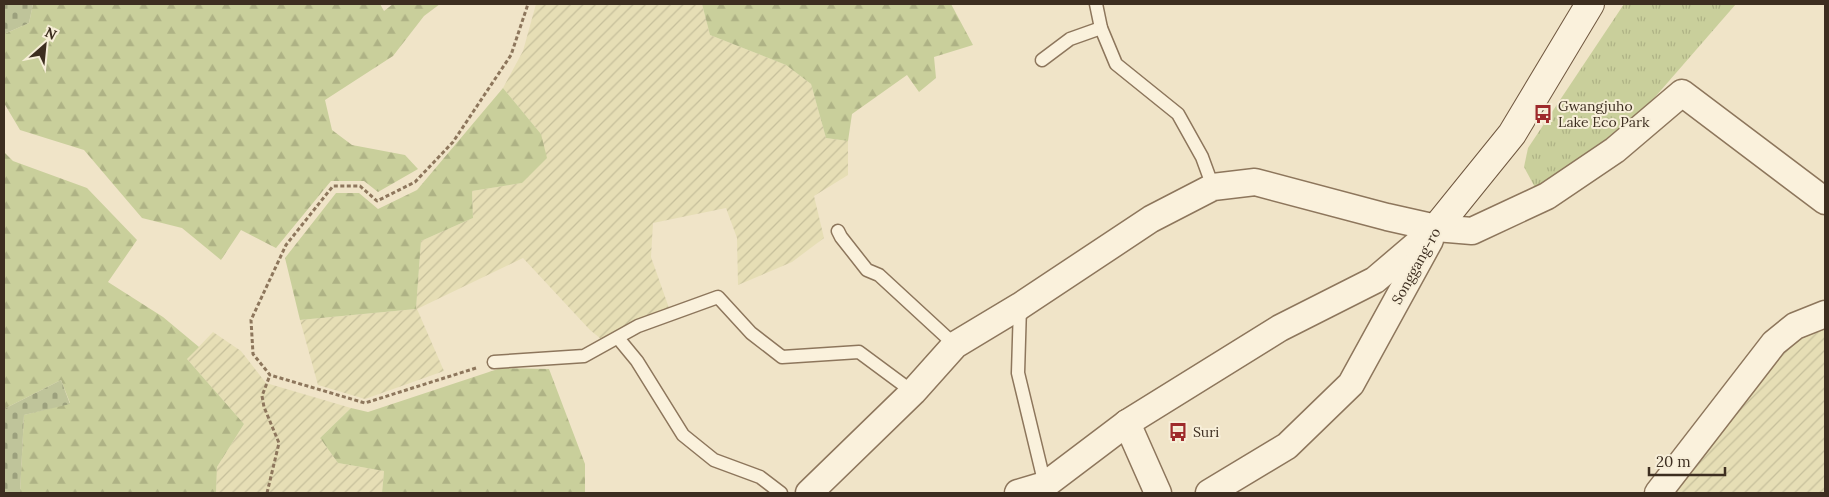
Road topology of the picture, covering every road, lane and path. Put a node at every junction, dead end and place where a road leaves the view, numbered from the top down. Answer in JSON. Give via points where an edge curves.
{"nodes":[{"id":1,"x":528,"y":4,"type":"edge"},
{"id":2,"x":1096,"y":4,"type":"edge"},
{"id":3,"x":1590,"y":4,"type":"edge"},
{"id":4,"x":1101,"y":28,"type":"junction"},
{"id":5,"x":1042,"y":60,"type":"dead end"},
{"id":6,"x":1213,"y":187,"type":"junction"},
{"id":7,"x":1825,"y":201,"type":"edge"},
{"id":8,"x":1436,"y":228,"type":"junction"},
{"id":9,"x":838,"y":230,"type":"dead end"},
{"id":10,"x":1020,"y":306,"type":"junction"},
{"id":11,"x":1825,"y":314,"type":"edge"},
{"id":12,"x":618,"y":338,"type":"junction"},
{"id":13,"x":955,"y":345,"type":"junction"},
{"id":14,"x":494,"y":362,"type":"joint"},
{"id":15,"x":270,"y":375,"type":"junction"},
{"id":16,"x":913,"y":392,"type":"junction"},
{"id":17,"x":1127,"y":423,"type":"junction"},
{"id":18,"x":1045,"y":485,"type":"junction"},
{"id":19,"x":266,"y":493,"type":"edge"},
{"id":20,"x":781,"y":493,"type":"edge"},
{"id":21,"x":809,"y":493,"type":"edge"},
{"id":22,"x":1018,"y":493,"type":"edge"},
{"id":23,"x":1158,"y":493,"type":"edge"},
{"id":24,"x":1209,"y":493,"type":"edge"},
{"id":25,"x":1658,"y":493,"type":"edge"}],
"edges":[{"from":1,"to":15,"type":"path","via":[[511,55],[453,142],[414,182],[377,201],[360,186],[332,186],[286,245],[251,320],[253,354]]},
{"from":2,"to":4,"type":"lane"},
{"from":3,"to":8,"type":"main road","name":"Songgang-ro","via":[[1512,134]]},
{"from":4,"to":5,"type":"lane","via":[[1070,39]]},
{"from":4,"to":6,"type":"lane","via":[[1116,64],[1178,114],[1202,157]]},
{"from":6,"to":8,"type":"street","via":[[1255,182]]},
{"from":6,"to":10,"type":"street","via":[[1152,219]]},
{"from":7,"to":8,"type":"street","via":[[1682,93],[1614,150],[1547,196],[1472,231]]},
{"from":8,"to":17,"type":"street","via":[[1375,280],[1280,328]]},
{"from":8,"to":24,"type":"street","name":"Songgang-ro","via":[[1351,384],[1287,446]]},
{"from":9,"to":13,"type":"lane","via":[[867,270],[879,275]]},
{"from":10,"to":13,"type":"street"},
{"from":10,"to":18,"type":"lane","via":[[1018,373]]},
{"from":11,"to":25,"type":"street","via":[[1796,326],[1774,343]]},
{"from":12,"to":14,"type":"lane","via":[[584,356]]},
{"from":12,"to":16,"type":"lane","via":[[638,326],[718,297],[751,333],[782,357],[859,352]]},
{"from":12,"to":20,"type":"lane","via":[[683,435],[714,460],[760,477]]},
{"from":13,"to":16,"type":"street"},
{"from":14,"to":15,"type":"path","via":[[365,403]]},
{"from":15,"to":19,"type":"path","via":[[262,396],[279,443]]},
{"from":16,"to":21,"type":"street"},
{"from":17,"to":18,"type":"street"},
{"from":17,"to":23,"type":"street"},
{"from":18,"to":22,"type":"street"}]}
